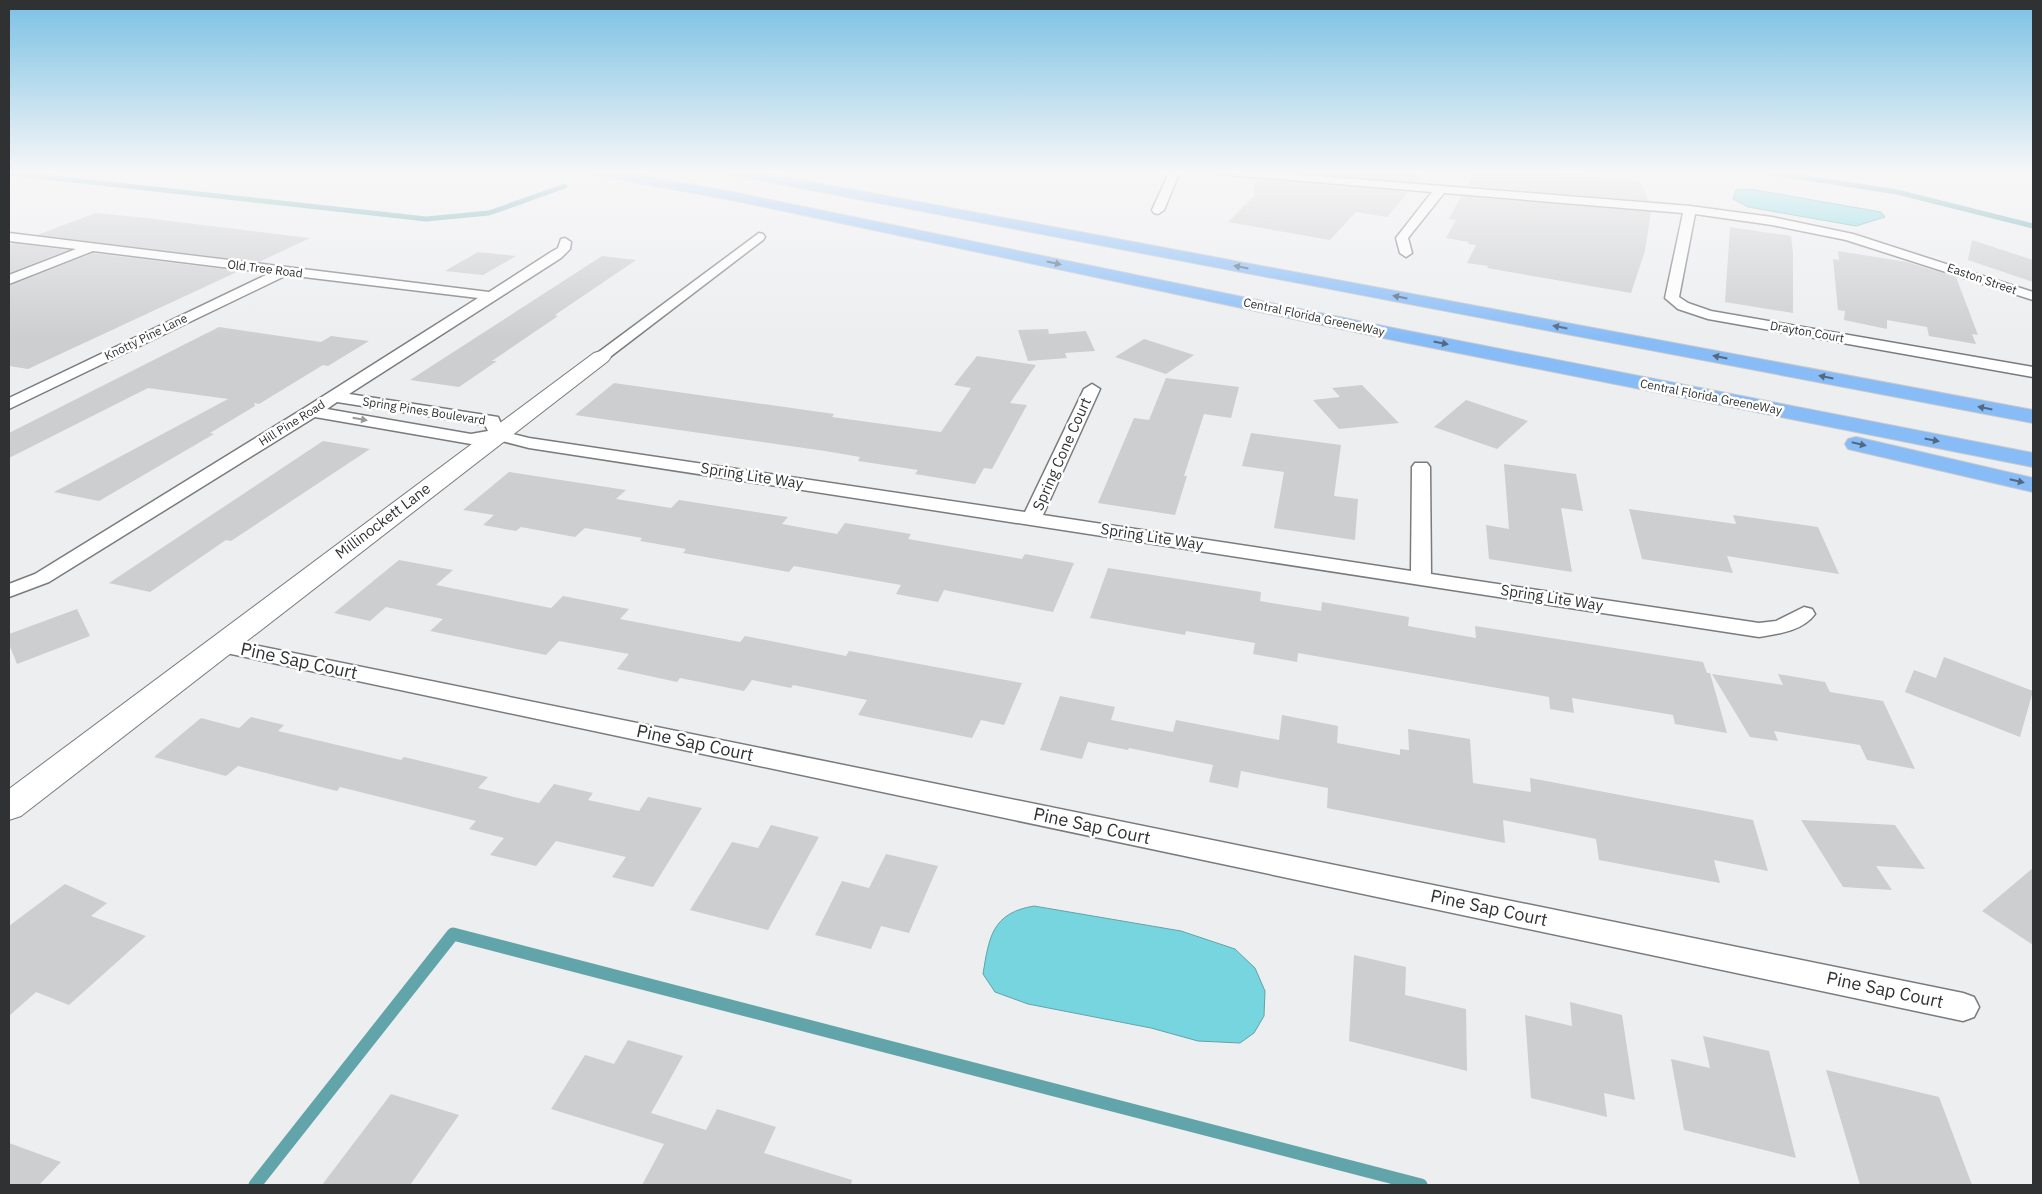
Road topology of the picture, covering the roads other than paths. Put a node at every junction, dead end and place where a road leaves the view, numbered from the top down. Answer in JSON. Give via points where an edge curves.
{"nodes":[{"id":1,"x":881,"y":227,"type":"edge"},
{"id":2,"x":1029,"y":227,"type":"edge"},
{"id":3,"x":1411,"y":227,"type":"edge"},
{"id":4,"x":1687,"y":227,"type":"edge"},
{"id":5,"x":1800,"y":227,"type":"edge"},
{"id":6,"x":9,"y":237,"type":"edge"},
{"id":7,"x":759,"y":237,"type":"dead end"},
{"id":8,"x":565,"y":242,"type":"dead end"},
{"id":9,"x":92,"y":247,"type":"junction"},
{"id":10,"x":1406,"y":253,"type":"dead end"},
{"id":11,"x":284,"y":271,"type":"junction"},
{"id":12,"x":9,"y":280,"type":"edge"},
{"id":13,"x":492,"y":296,"type":"junction"},
{"id":14,"x":2033,"y":296,"type":"edge"},
{"id":15,"x":601,"y":357,"type":"joint"},
{"id":16,"x":2033,"y":372,"type":"edge"},
{"id":17,"x":1592,"y":373,"type":"junction"},
{"id":18,"x":1092,"y":389,"type":"dead end"},
{"id":19,"x":333,"y":397,"type":"junction"},
{"id":20,"x":9,"y":404,"type":"edge"},
{"id":21,"x":312,"y":411,"type":"junction"},
{"id":22,"x":2033,"y":417,"type":"edge"},
{"id":23,"x":498,"y":435,"type":"junction"},
{"id":24,"x":2033,"y":460,"type":"edge"},
{"id":25,"x":1421,"y":467,"type":"dead end"},
{"id":26,"x":2033,"y":485,"type":"edge"},
{"id":27,"x":1032,"y":519,"type":"junction"},
{"id":28,"x":1421,"y":578,"type":"junction"},
{"id":29,"x":9,"y":591,"type":"edge"},
{"id":30,"x":1804,"y":614,"type":"dead end"},
{"id":31,"x":220,"y":645,"type":"junction"},
{"id":32,"x":9,"y":807,"type":"edge"},
{"id":33,"x":1964,"y":1006,"type":"dead end"}],
"edges":[{"from":1,"to":17,"type":"highway","name":"Central Florida GreeneWay","one_way":true},
{"from":22,"to":2,"type":"highway","one_way":true},
{"from":3,"to":10,"type":"street","via":[[1402,238]]},
{"from":4,"to":16,"type":"street","name":"Drayton Court","via":[[1672,298],[1683,306],[1708,315]]},
{"from":5,"to":14,"type":"street","name":"Easton Street","via":[[1849,237]]},
{"from":6,"to":9,"type":"street","name":"Old Tree Road"},
{"from":7,"to":15,"type":"street","name":"Millinockett Lane"},
{"from":8,"to":13,"type":"street","name":"Hill Pine Road","via":[[564,248],[556,255]]},
{"from":9,"to":11,"type":"street","name":"Old Tree Road"},
{"from":9,"to":12,"type":"street"},
{"from":11,"to":13,"type":"street","name":"Old Tree Road"},
{"from":11,"to":20,"type":"street","name":"Knotty Pine Lane"},
{"from":13,"to":19,"type":"street","name":"Hill Pine Road"},
{"from":15,"to":23,"type":"street","name":"Millinockett Lane"},
{"from":17,"to":24,"type":"highway","name":"Central Florida GreeneWay","one_way":true},
{"from":17,"to":26,"type":"highway","one_way":true,"via":[[1654,397]]},
{"from":18,"to":27,"type":"street","name":"Spring Cone Court"},
{"from":19,"to":21,"type":"street","name":"Hill Pine Road"},
{"from":19,"to":23,"type":"street","name":"Spring Pines Boulevard","via":[[492,421]]},
{"from":21,"to":23,"type":"street","name":"Spring Pines Boulevard","one_way":true,"via":[[471,439]]},
{"from":21,"to":29,"type":"street","name":"Hill Pine Road","via":[[42,578]]},
{"from":23,"to":27,"type":"street","name":"Spring Lite Way"},
{"from":23,"to":31,"type":"street","name":"Millinockett Lane"},
{"from":25,"to":28,"type":"street"},
{"from":27,"to":28,"type":"street","name":"Spring Lite Way"},
{"from":28,"to":30,"type":"street","name":"Spring Lite Way","via":[[1758,630],[1781,627]]},
{"from":31,"to":32,"type":"street","name":"Millinockett Lane"},
{"from":31,"to":33,"type":"street","name":"Pine Sap Court"}]}
